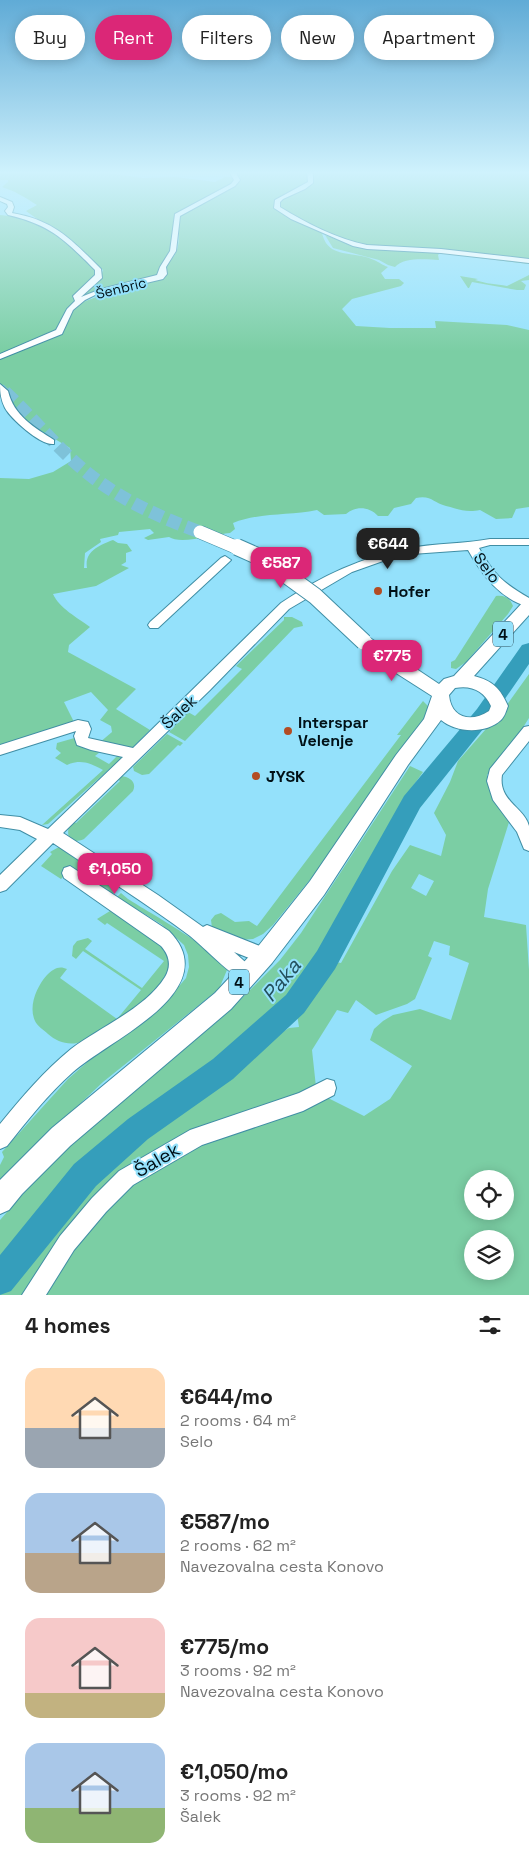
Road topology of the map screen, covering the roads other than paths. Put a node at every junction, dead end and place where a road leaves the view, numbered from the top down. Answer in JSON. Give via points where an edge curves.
{"nodes":[{"id":1,"x":56,"y":231,"type":"edge"},
{"id":2,"x":175,"y":231,"type":"edge"},
{"id":3,"x":322,"y":231,"type":"edge"},
{"id":4,"x":529,"y":261,"type":"edge"},
{"id":5,"x":79,"y":301,"type":"junction"},
{"id":6,"x":0,"y":357,"type":"edge"},
{"id":7,"x":0,"y":387,"type":"tunnel mouth"},
{"id":8,"x":51,"y":442,"type":"dead end"},
{"id":9,"x":200,"y":532,"type":"tunnel mouth"},
{"id":10,"x":529,"y":542,"type":"edge"},
{"id":11,"x":472,"y":546,"type":"junction"},
{"id":12,"x":225,"y":560,"type":"dead end"},
{"id":13,"x":306,"y":592,"type":"joint"},
{"id":14,"x":529,"y":604,"type":"edge"},
{"id":15,"x":154,"y":625,"type":"dead end"},
{"id":16,"x":477,"y":663,"type":"junction"},
{"id":17,"x":459,"y":681,"type":"junction"},
{"id":18,"x":488,"y":691,"type":"junction"},
{"id":19,"x":439,"y":707,"type":"junction"},
{"id":20,"x":529,"y":731,"type":"edge"},
{"id":21,"x":0,"y":750,"type":"edge"},
{"id":22,"x":134,"y":754,"type":"junction"},
{"id":23,"x":0,"y":821,"type":"edge"},
{"id":24,"x":50,"y":836,"type":"junction"},
{"id":25,"x":529,"y":844,"type":"edge"},
{"id":26,"x":70,"y":873,"type":"dead end"},
{"id":27,"x":0,"y":885,"type":"edge"},
{"id":28,"x":195,"y":929,"type":"junction"},
{"id":29,"x":264,"y":956,"type":"junction"},
{"id":30,"x":246,"y":974,"type":"junction"},
{"id":31,"x":327,"y":1088,"type":"dead end"},
{"id":32,"x":0,"y":1139,"type":"edge"},
{"id":33,"x":0,"y":1202,"type":"edge"},
{"id":34,"x":33,"y":1295,"type":"edge"}],
"edges":[{"from":1,"to":5,"type":"street","name":"Šenbric","via":[[66,237],[99,270],[99,276],[78,296]]},
{"from":2,"to":5,"type":"street","name":"Šenbric","via":[[173,252],[160,277],[97,293]]},
{"from":3,"to":4,"type":"street","via":[[367,247]]},
{"from":5,"to":6,"type":"street","via":[[67,314],[59,332]]},
{"from":7,"to":8,"type":"street","via":[[15,417]]},
{"from":9,"to":19,"type":"main road","bridge":true,"via":[[264,559],[315,596]]},
{"from":10,"to":11,"type":"street","name":"Selo","via":[[490,542]]},
{"from":11,"to":13,"type":"street","name":"Selo","via":[[420,550],[380,558]]},
{"from":11,"to":14,"type":"street","name":"Selo","via":[[484,568],[502,588]]},
{"from":12,"to":15,"type":"street"},
{"from":13,"to":22,"type":"street","name":"Šalek","via":[[285,606]]},
{"from":14,"to":16,"type":"main road","number":"4"},
{"from":16,"to":17,"type":"main road","number":"4"},
{"from":16,"to":18,"type":"main road","number":"4","via":[[474,675]]},
{"from":17,"to":18,"type":"main road"},
{"from":17,"to":19,"type":"main road","number":"4","via":[[450,684]]},
{"from":18,"to":19,"type":"main road","number":"4","via":[[499,709],[490,721],[481,724],[461,723]]},
{"from":19,"to":29,"type":"main road","number":"4","via":[[317,888]]},
{"from":20,"to":25,"type":"street","via":[[493,779],[500,800]]},
{"from":21,"to":22,"type":"street","via":[[78,725],[84,729],[82,741]]},
{"from":22,"to":24,"type":"street","name":"Šalek"},
{"from":23,"to":24,"type":"street","via":[[27,825]]},
{"from":24,"to":27,"type":"street","name":"Šalek"},
{"from":24,"to":28,"type":"street"},
{"from":26,"to":32,"type":"street","via":[[163,936],[175,948],[178,959],[176,973],[140,1013],[87,1049],[54,1077]]},
{"from":28,"to":29,"type":"street"},
{"from":28,"to":30,"type":"street"},
{"from":29,"to":30,"type":"main road","number":"4"},
{"from":30,"to":33,"type":"main road","number":"4","via":[[223,1000],[171,1046],[61,1137]]},
{"from":31,"to":34,"type":"street","name":"Šalek","via":[[303,1101],[197,1137],[126,1178],[67,1243]]}]}
